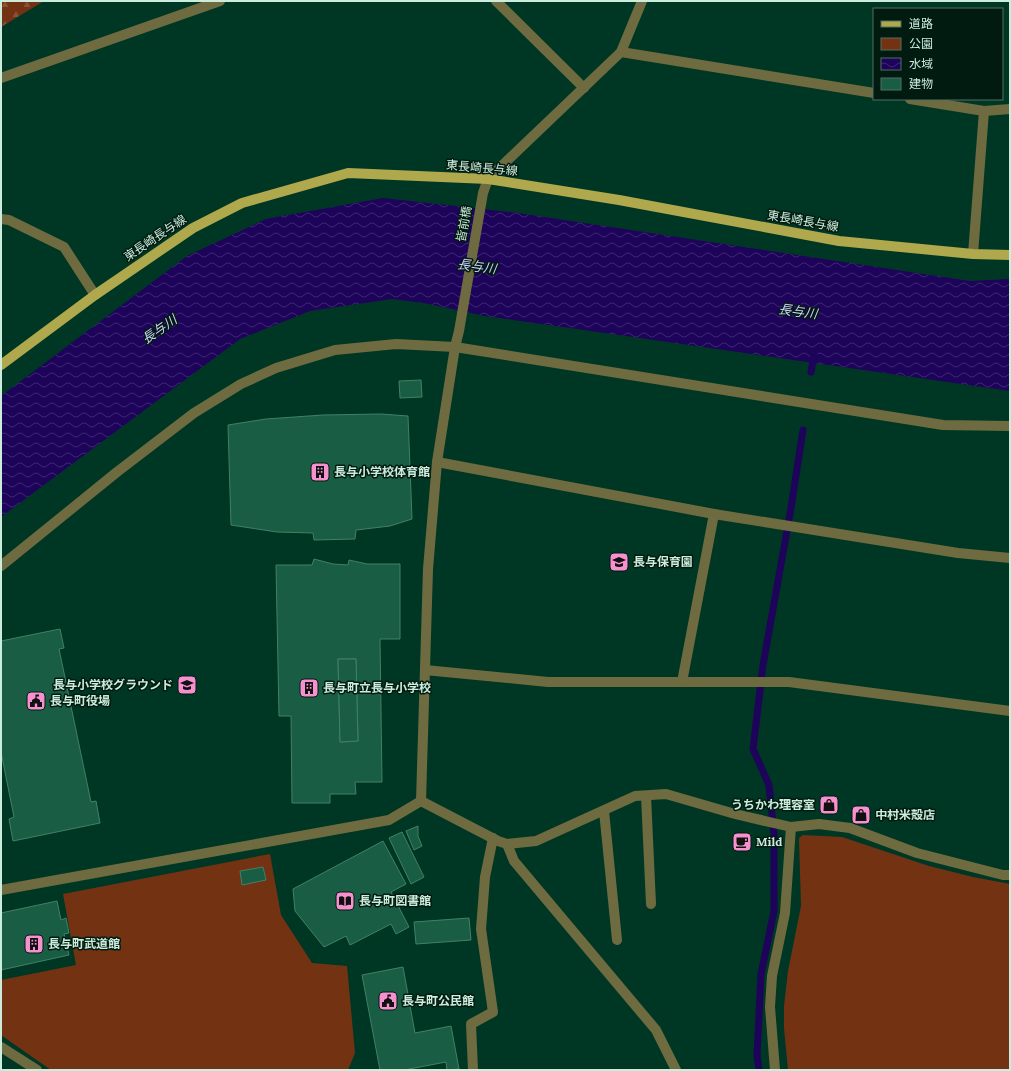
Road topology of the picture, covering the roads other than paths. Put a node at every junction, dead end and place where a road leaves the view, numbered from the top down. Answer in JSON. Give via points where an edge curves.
{"nodes":[{"id":1,"x":220,"y":1,"type":"edge"},
{"id":2,"x":496,"y":1,"type":"edge"},
{"id":3,"x":642,"y":1,"type":"edge"},
{"id":4,"x":621,"y":52,"type":"junction"},
{"id":5,"x":1,"y":78,"type":"edge"},
{"id":6,"x":584,"y":88,"type":"junction"},
{"id":7,"x":873,"y":93,"type":"edge"},
{"id":8,"x":916,"y":100,"type":"edge"},
{"id":9,"x":1010,"y":109,"type":"edge"},
{"id":10,"x":984,"y":111,"type":"junction"},
{"id":11,"x":488,"y":178,"type":"junction"},
{"id":12,"x":1,"y":219,"type":"edge"},
{"id":13,"x":973,"y":254,"type":"junction"},
{"id":14,"x":1010,"y":255,"type":"edge"},
{"id":15,"x":95,"y":295,"type":"junction"},
{"id":16,"x":454,"y":348,"type":"junction"},
{"id":17,"x":1,"y":365,"type":"edge"},
{"id":18,"x":1010,"y":426,"type":"edge"},
{"id":19,"x":437,"y":462,"type":"junction"},
{"id":20,"x":714,"y":514,"type":"junction"},
{"id":21,"x":1010,"y":558,"type":"edge"},
{"id":22,"x":1,"y":566,"type":"edge"},
{"id":23,"x":425,"y":670,"type":"junction"},
{"id":24,"x":682,"y":682,"type":"junction"},
{"id":25,"x":1010,"y":711,"type":"edge"},
{"id":26,"x":646,"y":796,"type":"junction"},
{"id":27,"x":420,"y":801,"type":"junction"},
{"id":28,"x":604,"y":810,"type":"junction"},
{"id":29,"x":791,"y":828,"type":"junction"},
{"id":30,"x":493,"y":838,"type":"junction"},
{"id":31,"x":507,"y":844,"type":"junction"},
{"id":32,"x":1010,"y":875,"type":"edge"},
{"id":33,"x":1,"y":890,"type":"edge"},
{"id":34,"x":650,"y":904,"type":"dead end"},
{"id":35,"x":617,"y":940,"type":"dead end"},
{"id":36,"x":1,"y":1047,"type":"edge"},
{"id":37,"x":37,"y":1070,"type":"edge"},
{"id":38,"x":473,"y":1070,"type":"edge"},
{"id":39,"x":676,"y":1070,"type":"edge"},
{"id":40,"x":775,"y":1070,"type":"edge"}],
"edges":[{"from":1,"to":5,"type":"street"},
{"from":2,"to":6,"type":"street"},
{"from":3,"to":4,"type":"street"},
{"from":4,"to":6,"type":"street"},
{"from":4,"to":7,"type":"street"},
{"from":6,"to":11,"type":"street"},
{"from":8,"to":10,"type":"street"},
{"from":9,"to":10,"type":"street"},
{"from":10,"to":13,"type":"street"},
{"from":11,"to":13,"type":"main road","name":"東長崎長与線","via":[[839,241]]},
{"from":11,"to":15,"type":"main road","name":"東長崎長与線","via":[[348,173],[242,203],[193,228]]},
{"from":11,"to":16,"type":"street","name":"皆前橋"},
{"from":12,"to":15,"type":"street","via":[[9,220],[64,247]]},
{"from":13,"to":14,"type":"main road","name":"東長崎長与線"},
{"from":15,"to":17,"type":"main road","name":"東長崎長与線"},
{"from":16,"to":18,"type":"street","via":[[943,425]]},
{"from":16,"to":19,"type":"street","name":"皆前橋"},
{"from":16,"to":22,"type":"street","via":[[396,344],[335,350],[276,368],[241,384],[194,413]]},
{"from":19,"to":20,"type":"street"},
{"from":19,"to":23,"type":"street","name":"皆前橋","via":[[428,569]]},
{"from":20,"to":21,"type":"street","via":[[958,553]]},
{"from":20,"to":24,"type":"street"},
{"from":23,"to":24,"type":"street","via":[[548,682]]},
{"from":23,"to":27,"type":"street","name":"皆前橋"},
{"from":24,"to":25,"type":"street","via":[[789,682]]},
{"from":26,"to":28,"type":"street","via":[[635,796]]},
{"from":26,"to":29,"type":"street","via":[[666,794]]},
{"from":26,"to":34,"type":"street"},
{"from":27,"to":30,"type":"street"},
{"from":27,"to":33,"type":"street","via":[[389,820]]},
{"from":28,"to":31,"type":"street","via":[[536,841]]},
{"from":28,"to":35,"type":"street"},
{"from":29,"to":32,"type":"street","via":[[819,824],[850,828],[917,853]]},
{"from":29,"to":40,"type":"street","via":[[785,913],[772,976],[770,1007]]},
{"from":30,"to":31,"type":"street"},
{"from":30,"to":38,"type":"street","via":[[485,877],[481,929],[493,1012],[471,1024]]},
{"from":31,"to":39,"type":"street","via":[[514,861],[656,1030]]},
{"from":36,"to":37,"type":"street"}]}
